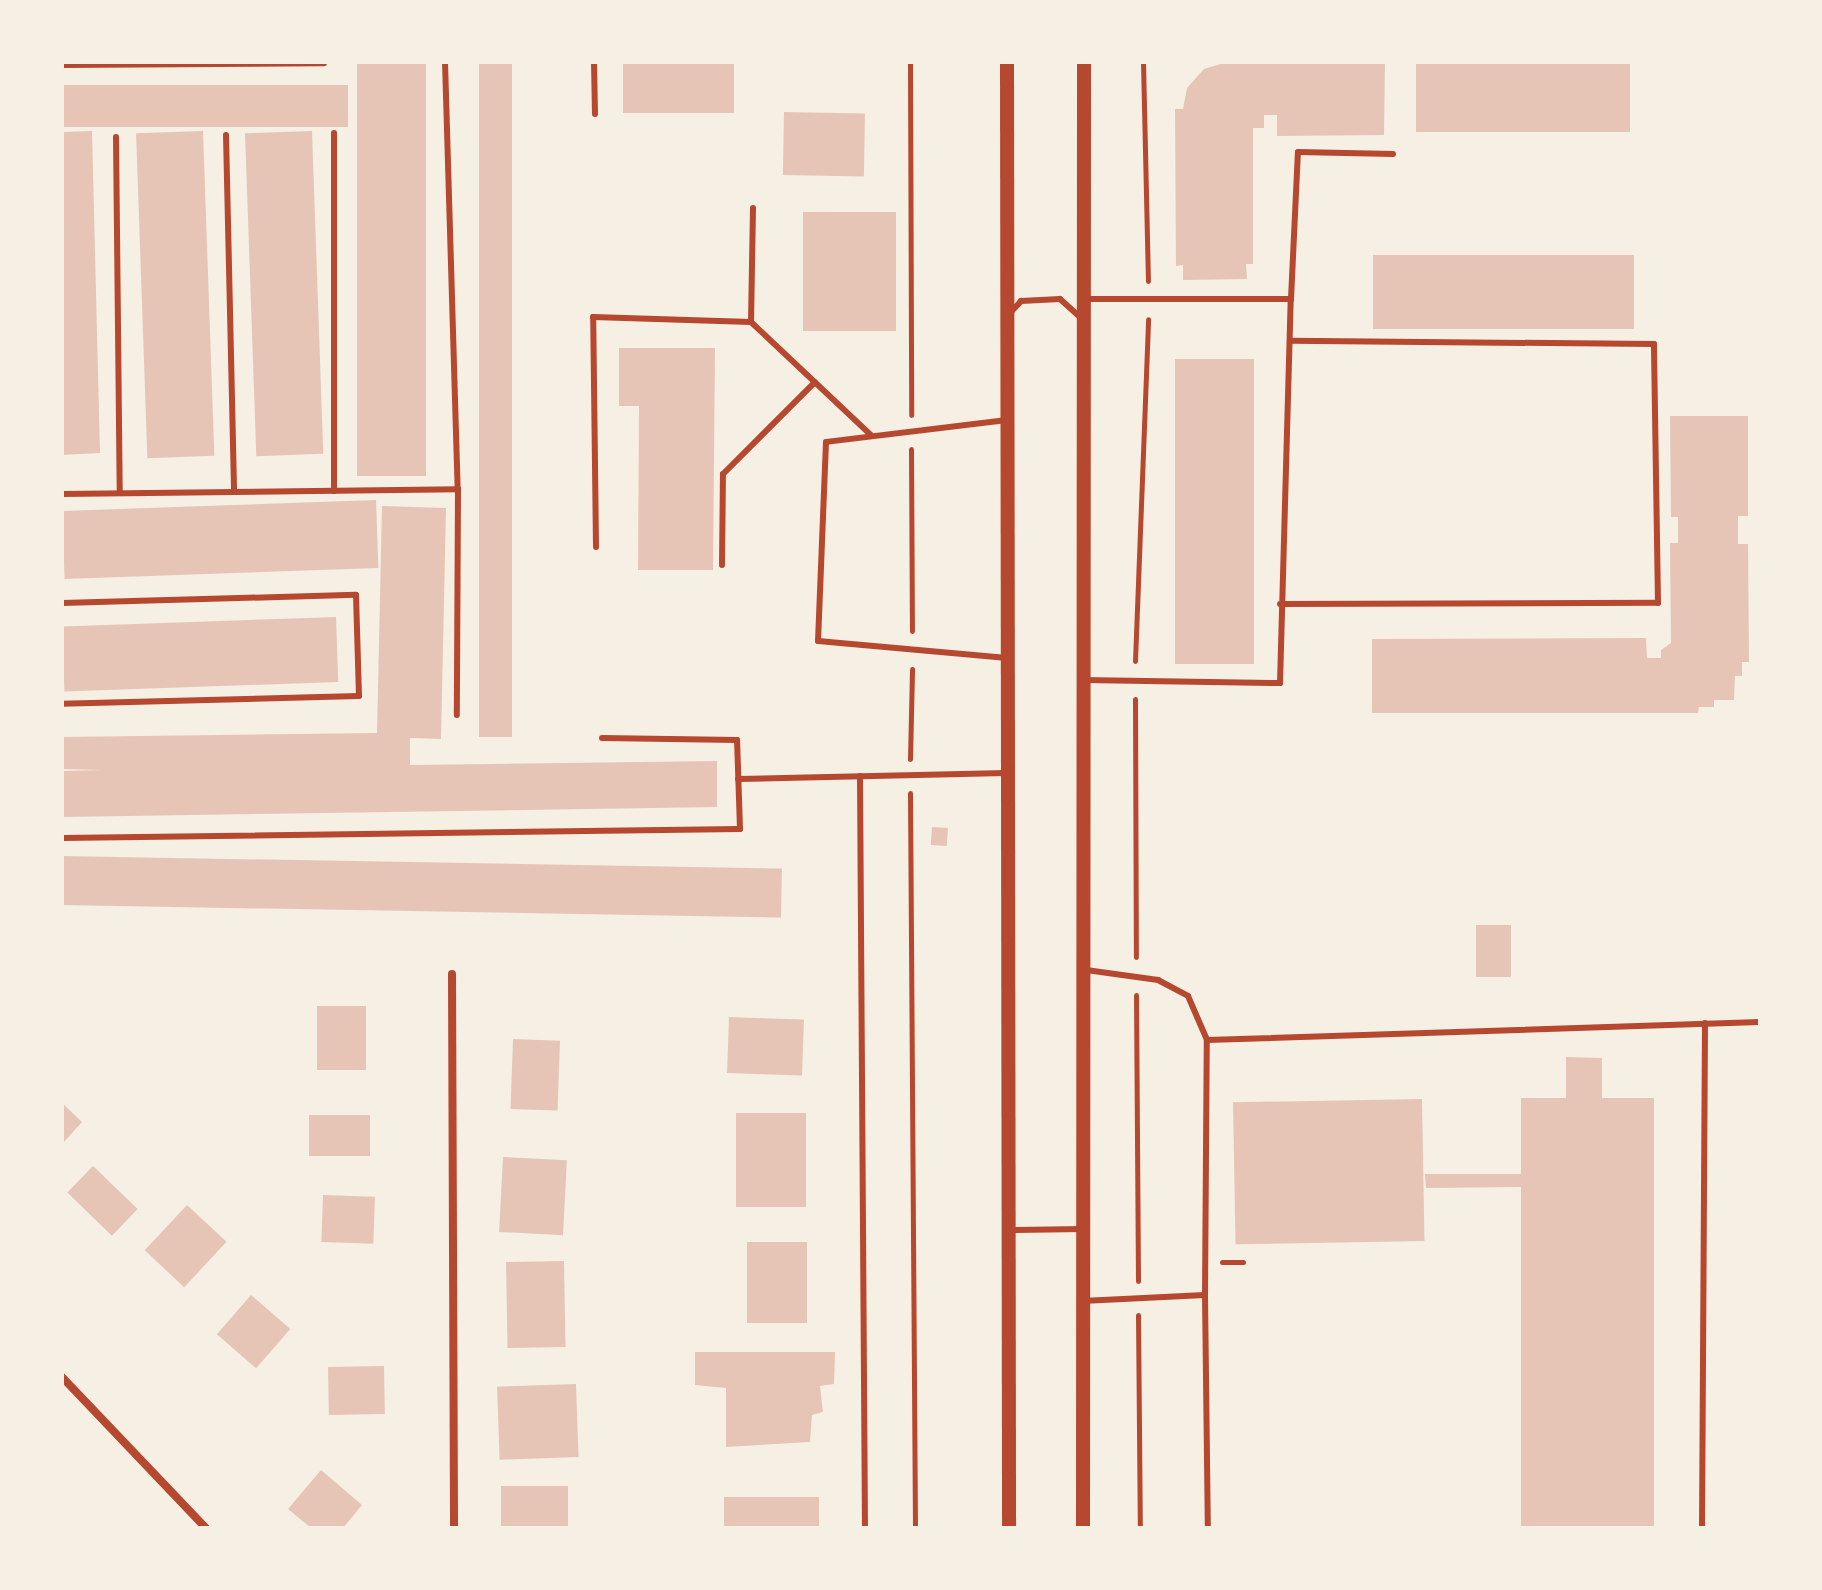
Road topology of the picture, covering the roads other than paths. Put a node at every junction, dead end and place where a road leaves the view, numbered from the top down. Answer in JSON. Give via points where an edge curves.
{"nodes":[{"id":1,"x":445,"y":62,"type":"edge"},
{"id":2,"x":594,"y":62,"type":"edge"},
{"id":3,"x":1007,"y":62,"type":"edge"},
{"id":4,"x":1084,"y":62,"type":"edge"},
{"id":5,"x":324,"y":63,"type":"edge"},
{"id":6,"x":62,"y":65,"type":"edge"},
{"id":7,"x":595,"y":114,"type":"dead end"},
{"id":8,"x":334,"y":133,"type":"dead end"},
{"id":9,"x":226,"y":135,"type":"dead end"},
{"id":10,"x":116,"y":137,"type":"dead end"},
{"id":11,"x":1393,"y":154,"type":"dead end"},
{"id":12,"x":753,"y":208,"type":"dead end"},
{"id":13,"x":1084,"y":299,"type":"junction"},
{"id":14,"x":1291,"y":299,"type":"junction"},
{"id":15,"x":1005,"y":319,"type":"junction"},
{"id":16,"x":1084,"y":321,"type":"junction"},
{"id":17,"x":751,"y":322,"type":"junction"},
{"id":18,"x":1290,"y":341,"type":"junction"},
{"id":19,"x":815,"y":382,"type":"junction"},
{"id":20,"x":1007,"y":420,"type":"junction"},
{"id":21,"x":872,"y":436,"type":"junction"},
{"id":22,"x":458,"y":489,"type":"junction"},
{"id":23,"x":334,"y":491,"type":"junction"},
{"id":24,"x":234,"y":492,"type":"junction"},
{"id":25,"x":120,"y":493,"type":"junction"},
{"id":26,"x":62,"y":494,"type":"edge"},
{"id":27,"x":596,"y":547,"type":"dead end"},
{"id":28,"x":722,"y":565,"type":"dead end"},
{"id":29,"x":62,"y":603,"type":"edge"},
{"id":30,"x":1280,"y":604,"type":"junction"},
{"id":31,"x":1007,"y":658,"type":"junction"},
{"id":32,"x":1082,"y":680,"type":"junction"},
{"id":33,"x":62,"y":704,"type":"edge"},
{"id":34,"x":457,"y":715,"type":"dead end"},
{"id":35,"x":602,"y":738,"type":"dead end"},
{"id":36,"x":1007,"y":773,"type":"junction"},
{"id":37,"x":860,"y":776,"type":"junction"},
{"id":38,"x":738,"y":779,"type":"junction"},
{"id":39,"x":62,"y":838,"type":"edge"},
{"id":40,"x":1082,"y":970,"type":"junction"},
{"id":41,"x":452,"y":974,"type":"dead end"},
{"id":42,"x":1760,"y":1022,"type":"edge"},
{"id":43,"x":1705,"y":1023,"type":"junction"},
{"id":44,"x":1207,"y":1040,"type":"junction"},
{"id":45,"x":1083,"y":1229,"type":"junction"},
{"id":46,"x":1008,"y":1230,"type":"junction"},
{"id":47,"x":1205,"y":1295,"type":"junction"},
{"id":48,"x":1082,"y":1301,"type":"junction"},
{"id":49,"x":62,"y":1377,"type":"edge"},
{"id":50,"x":206,"y":1528,"type":"edge"},
{"id":51,"x":454,"y":1528,"type":"edge"},
{"id":52,"x":865,"y":1528,"type":"edge"},
{"id":53,"x":1009,"y":1528,"type":"edge"},
{"id":54,"x":1083,"y":1528,"type":"edge"},
{"id":55,"x":1208,"y":1528,"type":"edge"},
{"id":56,"x":1702,"y":1528,"type":"edge"}],
"edges":[{"from":1,"to":22,"type":"lane"},
{"from":2,"to":7,"type":"lane"},
{"from":3,"to":15,"type":"street"},
{"from":4,"to":13,"type":"street"},
{"from":5,"to":6,"type":"lane"},
{"from":8,"to":23,"type":"lane"},
{"from":9,"to":24,"type":"lane"},
{"from":10,"to":25,"type":"lane"},
{"from":11,"to":14,"type":"lane","via":[[1298,152]]},
{"from":12,"to":17,"type":"lane"},
{"from":13,"to":14,"type":"lane"},
{"from":13,"to":16,"type":"street"},
{"from":14,"to":18,"type":"lane"},
{"from":15,"to":16,"type":"lane","via":[[1021,301],[1060,299]]},
{"from":15,"to":20,"type":"street"},
{"from":16,"to":32,"type":"street"},
{"from":17,"to":19,"type":"lane"},
{"from":17,"to":27,"type":"lane","via":[[593,317]]},
{"from":18,"to":30,"type":"lane"},
{"from":18,"to":30,"type":"lane","via":[[1654,344],[1658,603]]},
{"from":19,"to":21,"type":"lane"},
{"from":19,"to":28,"type":"lane","via":[[723,474]]},
{"from":20,"to":21,"type":"lane"},
{"from":20,"to":31,"type":"street"},
{"from":21,"to":31,"type":"lane","via":[[826,442],[818,641]]},
{"from":22,"to":23,"type":"lane"},
{"from":22,"to":34,"type":"lane"},
{"from":23,"to":24,"type":"lane"},
{"from":24,"to":25,"type":"lane"},
{"from":25,"to":26,"type":"lane"},
{"from":29,"to":33,"type":"lane","via":[[356,595],[359,696]]},
{"from":30,"to":32,"type":"lane","via":[[1280,683]]},
{"from":31,"to":36,"type":"street"},
{"from":32,"to":40,"type":"street"},
{"from":35,"to":38,"type":"lane","via":[[737,740]]},
{"from":36,"to":37,"type":"lane"},
{"from":36,"to":46,"type":"street"},
{"from":37,"to":38,"type":"lane"},
{"from":37,"to":52,"type":"lane"},
{"from":38,"to":39,"type":"lane","via":[[740,829]]},
{"from":40,"to":44,"type":"lane","via":[[1158,980],[1188,996]]},
{"from":40,"to":45,"type":"street"},
{"from":41,"to":51,"type":"street"},
{"from":42,"to":43,"type":"lane"},
{"from":43,"to":44,"type":"lane"},
{"from":43,"to":56,"type":"lane"},
{"from":44,"to":47,"type":"lane"},
{"from":45,"to":46,"type":"lane"},
{"from":45,"to":48,"type":"street"},
{"from":46,"to":53,"type":"street"},
{"from":47,"to":48,"type":"lane"},
{"from":47,"to":55,"type":"lane"},
{"from":48,"to":54,"type":"street"},
{"from":49,"to":50,"type":"street"}]}
